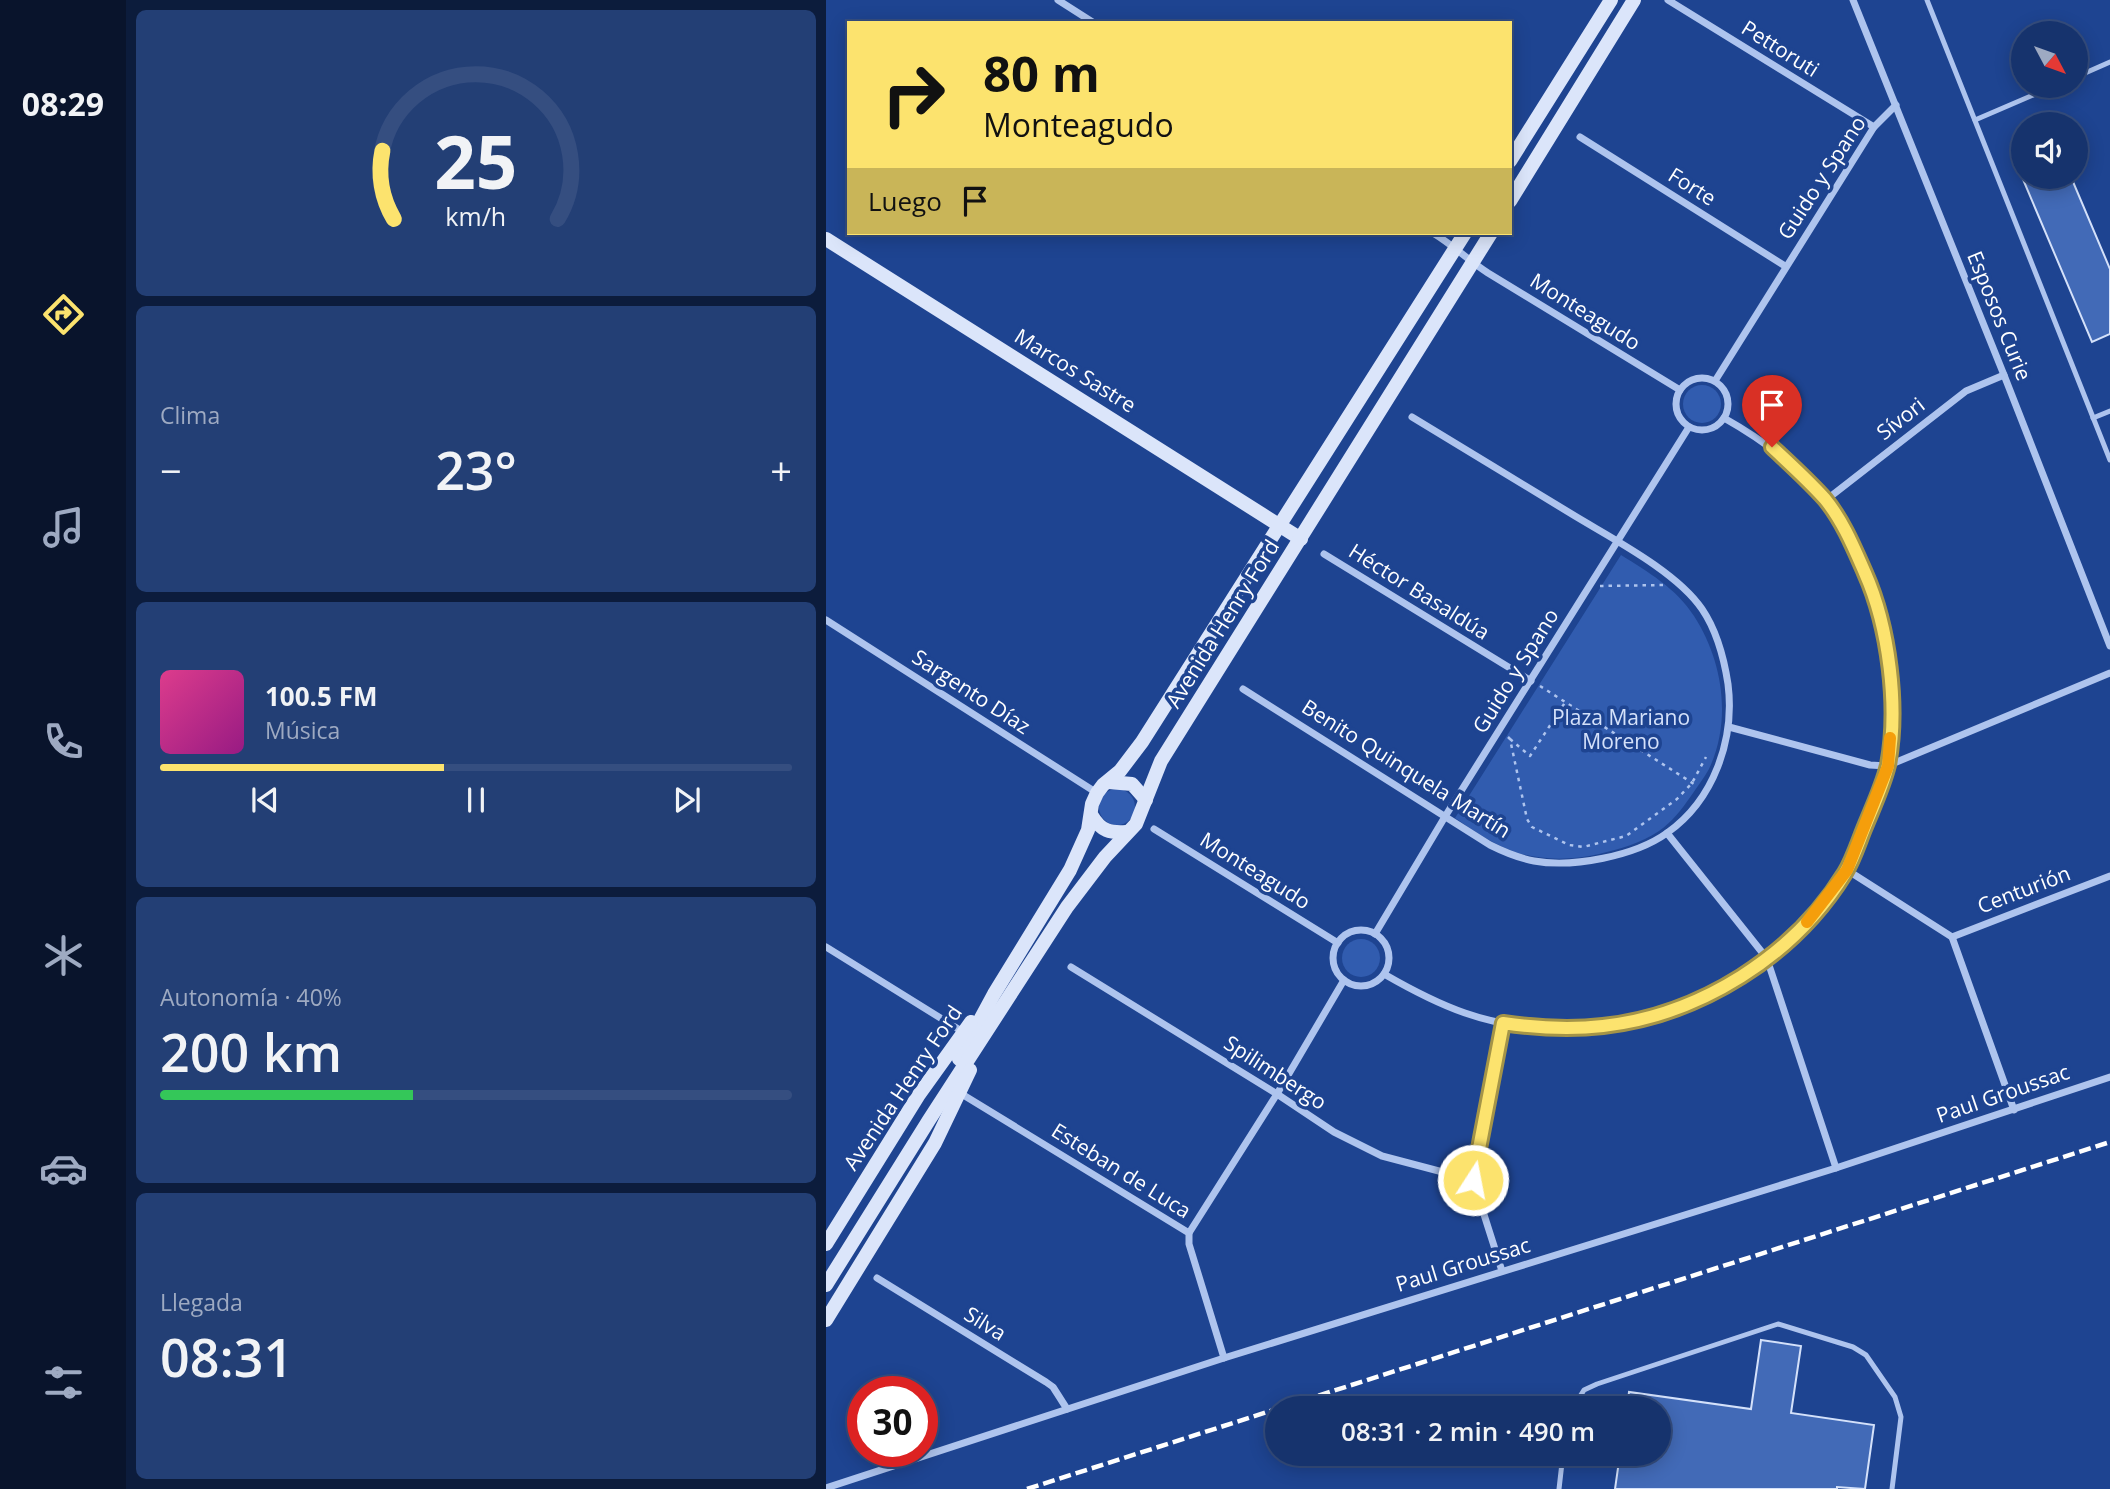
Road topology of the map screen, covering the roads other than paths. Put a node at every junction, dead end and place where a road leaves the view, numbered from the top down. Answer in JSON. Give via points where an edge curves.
{"nodes":[{"id":1,"x":1058,"y":0,"type":"edge"},
{"id":2,"x":1611,"y":0,"type":"edge"},
{"id":3,"x":1634,"y":0,"type":"edge"},
{"id":4,"x":1668,"y":0,"type":"edge"},
{"id":5,"x":1853,"y":0,"type":"edge"},
{"id":6,"x":1927,"y":0,"type":"edge"},
{"id":7,"x":1091,"y":21,"type":"edge"},
{"id":8,"x":2110,"y":62,"type":"edge"},
{"id":9,"x":2088,"y":72,"type":"edge"},
{"id":10,"x":2026,"y":98,"type":"edge"},
{"id":11,"x":1896,"y":105,"type":"junction"},
{"id":12,"x":1975,"y":120,"type":"junction"},
{"id":13,"x":1874,"y":127,"type":"junction"},
{"id":14,"x":1580,"y":136,"type":"dead end"},
{"id":15,"x":1512,"y":158,"type":"edge"},
{"id":16,"x":1512,"y":198,"type":"edge"},
{"id":17,"x":1436,"y":235,"type":"edge"},
{"id":18,"x":1464,"y":235,"type":"edge"},
{"id":19,"x":1490,"y":235,"type":"edge"},
{"id":20,"x":826,"y":239,"type":"edge"},
{"id":21,"x":1456,"y":247,"type":"junction"},
{"id":22,"x":1472,"y":262,"type":"junction"},
{"id":23,"x":1785,"y":266,"type":"junction"},
{"id":24,"x":2004,"y":375,"type":"junction"},
{"id":25,"x":1715,"y":381,"type":"junction"},
{"id":26,"x":1680,"y":390,"type":"junction"},
{"id":27,"x":2110,"y":411,"type":"edge"},
{"id":28,"x":1412,"y":417,"type":"dead end"},
{"id":29,"x":1724,"y":418,"type":"junction"},
{"id":30,"x":2093,"y":418,"type":"junction"},
{"id":31,"x":1689,"y":427,"type":"junction"},
{"id":32,"x":2110,"y":460,"type":"edge"},
{"id":33,"x":1826,"y":500,"type":"junction"},
{"id":34,"x":1279,"y":526,"type":"junction"},
{"id":35,"x":1301,"y":539,"type":"junction"},
{"id":36,"x":1618,"y":541,"type":"junction"},
{"id":37,"x":1324,"y":554,"type":"dead end"},
{"id":38,"x":826,"y":620,"type":"edge"},
{"id":39,"x":2110,"y":646,"type":"edge"},
{"id":40,"x":2110,"y":673,"type":"edge"},
{"id":41,"x":1531,"y":681,"type":"junction"},
{"id":42,"x":1243,"y":689,"type":"dead end"},
{"id":43,"x":1729,"y":727,"type":"junction"},
{"id":44,"x":1888,"y":766,"type":"junction"},
{"id":45,"x":1110,"y":782,"type":"junction"},
{"id":46,"x":1097,"y":793,"type":"junction"},
{"id":47,"x":1146,"y":800,"type":"junction"},
{"id":48,"x":1446,"y":815,"type":"junction"},
{"id":49,"x":1092,"y":816,"type":"junction"},
{"id":50,"x":1154,"y":829,"type":"dead end"},
{"id":51,"x":1126,"y":832,"type":"junction"},
{"id":52,"x":1667,"y":833,"type":"junction"},
{"id":53,"x":1847,"y":870,"type":"junction"},
{"id":54,"x":2110,"y":876,"type":"edge"},
{"id":55,"x":1375,"y":934,"type":"junction"},
{"id":56,"x":1952,"y":937,"type":"junction"},
{"id":57,"x":1338,"y":943,"type":"junction"},
{"id":58,"x":826,"y":947,"type":"edge"},
{"id":59,"x":1766,"y":959,"type":"junction"},
{"id":60,"x":1071,"y":967,"type":"dead end"},
{"id":61,"x":1384,"y":974,"type":"junction"},
{"id":62,"x":1344,"y":981,"type":"junction"},
{"id":63,"x":994,"y":994,"type":"junction"},
{"id":64,"x":1503,"y":1023,"type":"junction"},
{"id":65,"x":963,"y":1032,"type":"junction"},
{"id":66,"x":986,"y":1033,"type":"junction"},
{"id":67,"x":2110,"y":1077,"type":"edge"},
{"id":68,"x":960,"y":1093,"type":"junction"},
{"id":69,"x":1277,"y":1094,"type":"junction"},
{"id":70,"x":2014,"y":1110,"type":"junction"},
{"id":71,"x":929,"y":1120,"type":"junction"},
{"id":72,"x":1836,"y":1168,"type":"junction"},
{"id":73,"x":1473,"y":1180,"type":"junction"},
{"id":74,"x":1189,"y":1233,"type":"junction"},
{"id":75,"x":826,"y":1244,"type":"edge"},
{"id":76,"x":1502,"y":1271,"type":"junction"},
{"id":77,"x":877,"y":1278,"type":"dead end"},
{"id":78,"x":826,"y":1285,"type":"edge"},
{"id":79,"x":826,"y":1320,"type":"edge"},
{"id":80,"x":1224,"y":1358,"type":"junction"},
{"id":81,"x":1580,"y":1396,"type":"edge"},
{"id":82,"x":1067,"y":1409,"type":"junction"},
{"id":83,"x":1562,"y":1466,"type":"edge"},
{"id":84,"x":826,"y":1488,"type":"edge"},
{"id":85,"x":1559,"y":1489,"type":"edge"},
{"id":86,"x":1892,"y":1489,"type":"edge"}],
"edges":[{"from":1,"to":7,"type":"street"},
{"from":2,"to":15,"type":"main road"},
{"from":3,"to":16,"type":"main road"},
{"from":4,"to":13,"type":"street","name":"Pettoruti"},
{"from":5,"to":11,"type":"street","name":"Esposos Curie"},
{"from":6,"to":12,"type":"lane"},
{"from":8,"to":9,"type":"lane"},
{"from":10,"to":12,"type":"lane"},
{"from":11,"to":13,"type":"street","name":"Guido y Spano"},
{"from":11,"to":24,"type":"street","name":"Esposos Curie"},
{"from":12,"to":30,"type":"lane"},
{"from":13,"to":23,"type":"street","name":"Guido y Spano"},
{"from":14,"to":23,"type":"street","name":"Forte"},
{"from":17,"to":21,"type":"street","name":"Monteagudo"},
{"from":18,"to":21,"type":"main road","name":"Avenida Henry Ford"},
{"from":19,"to":22,"type":"main road","name":"Avenida Henry Ford"},
{"from":20,"to":34,"type":"main road","name":"Marcos Sastre"},
{"from":21,"to":22,"type":"street","name":"Monteagudo"},
{"from":21,"to":34,"type":"main road","name":"Avenida Henry Ford"},
{"from":22,"to":26,"type":"street","name":"Monteagudo"},
{"from":22,"to":35,"type":"main road","name":"Avenida Henry Ford"},
{"from":23,"to":25,"type":"street","name":"Guido y Spano"},
{"from":24,"to":33,"type":"street","name":"Sívori","via":[[1966,391]]},
{"from":24,"to":39,"type":"street","name":"Esposos Curie"},
{"from":25,"to":26,"type":"street","via":[[1692,380]]},
{"from":25,"to":29,"type":"street","via":[[1728,402]]},
{"from":26,"to":31,"type":"street","via":[[1676,411]]},
{"from":27,"to":30,"type":"lane"},
{"from":28,"to":36,"type":"street","name":"Benito Quinquela Martín"},
{"from":29,"to":31,"type":"street","via":[[1705,430]]},
{"from":29,"to":33,"type":"street","via":[[1772,447]]},
{"from":30,"to":32,"type":"lane"},
{"from":31,"to":36,"type":"street","name":"Guido y Spano"},
{"from":33,"to":44,"type":"street","via":[[1854,548],[1883,623],[1891,700]]},
{"from":34,"to":35,"type":"main road","name":"Marcos Sastre"},
{"from":34,"to":45,"type":"main road","name":"Avenida Henry Ford","via":[[1142,742]]},
{"from":35,"to":47,"type":"main road","name":"Avenida Henry Ford","via":[[1161,761]]},
{"from":36,"to":41,"type":"street","name":"Guido y Spano"},
{"from":36,"to":43,"type":"street","name":"Benito Quinquela Martín","via":[[1678,584],[1702,610],[1718,640],[1727,680]]},
{"from":37,"to":41,"type":"street","name":"Héctor Basaldúa"},
{"from":38,"to":46,"type":"street","name":"Sargento Díaz"},
{"from":40,"to":44,"type":"street"},
{"from":41,"to":48,"type":"street","name":"Guido y Spano"},
{"from":42,"to":48,"type":"street","name":"Benito Quinquela Martín"},
{"from":43,"to":44,"type":"street","via":[[1877,767]]},
{"from":43,"to":52,"type":"street","name":"Benito Quinquela Martín","via":[[1706,792]]},
{"from":44,"to":53,"type":"street"},
{"from":45,"to":46,"type":"main road","name":"Avenida Henry Ford"},
{"from":45,"to":47,"type":"main road","via":[[1132,784]]},
{"from":46,"to":49,"type":"main road","name":"Avenida Henry Ford"},
{"from":47,"to":51,"type":"main road","name":"Avenida Henry Ford","via":[[1136,824]]},
{"from":48,"to":52,"type":"street","name":"Benito Quinquela Martín","via":[[1490,845],[1535,861],[1600,858]]},
{"from":48,"to":55,"type":"street","name":"Guido y Spano"},
{"from":49,"to":51,"type":"main road","via":[[1099,827],[1111,833]]},
{"from":49,"to":63,"type":"main road","name":"Avenida Henry Ford","via":[[1056,896]]},
{"from":50,"to":57,"type":"street","name":"Monteagudo"},
{"from":51,"to":66,"type":"main road","name":"Avenida Henry Ford","via":[[1067,906]]},
{"from":52,"to":59,"type":"street"},
{"from":53,"to":56,"type":"street"},
{"from":53,"to":59,"type":"street","via":[[1803,926]]},
{"from":54,"to":56,"type":"street","name":"Centurión"},
{"from":55,"to":57,"type":"street","via":[[1348,933]]},
{"from":55,"to":61,"type":"street","via":[[1389,956]]},
{"from":56,"to":70,"type":"street"},
{"from":57,"to":62,"type":"street","via":[[1334,965]]},
{"from":58,"to":65,"type":"street"},
{"from":59,"to":64,"type":"street","via":[[1694,1002],[1644,1018],[1585,1028]]},
{"from":59,"to":72,"type":"street"},
{"from":60,"to":69,"type":"street","name":"Spilimbergo"},
{"from":61,"to":62,"type":"street","via":[[1370,985]]},
{"from":61,"to":64,"type":"street","via":[[1441,1004]]},
{"from":62,"to":69,"type":"street"},
{"from":63,"to":65,"type":"main road","name":"Avenida Henry Ford"},
{"from":63,"to":71,"type":"main road","name":"Avenida Henry Ford"},
{"from":64,"to":73,"type":"street"},
{"from":65,"to":75,"type":"main road","name":"Avenida Henry Ford"},
{"from":66,"to":68,"type":"main road","name":"Avenida Henry Ford"},
{"from":66,"to":71,"type":"main road","name":"Avenida Henry Ford"},
{"from":67,"to":70,"type":"street","name":"Paul Groussac"},
{"from":68,"to":74,"type":"street","name":"Esteban de Luca"},
{"from":68,"to":79,"type":"main road","name":"Avenida Henry Ford","via":[[911,1183]]},
{"from":69,"to":73,"type":"street","name":"Spilimbergo","via":[[1334,1132],[1382,1156]]},
{"from":69,"to":74,"type":"street"},
{"from":70,"to":72,"type":"street","name":"Paul Groussac"},
{"from":71,"to":78,"type":"main road","name":"Avenida Henry Ford"},
{"from":72,"to":76,"type":"street","name":"Paul Groussac"},
{"from":73,"to":76,"type":"street"},
{"from":74,"to":80,"type":"street","name":"Esteban de Luca"},
{"from":76,"to":80,"type":"street","name":"Paul Groussac"},
{"from":77,"to":82,"type":"street","name":"Silva","via":[[1053,1387]]},
{"from":80,"to":82,"type":"street","name":"Paul Groussac"},
{"from":81,"to":86,"type":"lane","via":[[1597,1384],[1778,1324],[1866,1355],[1895,1397],[1901,1417]]},
{"from":82,"to":84,"type":"street","name":"Paul Groussac"},
{"from":83,"to":85,"type":"lane"}]}
